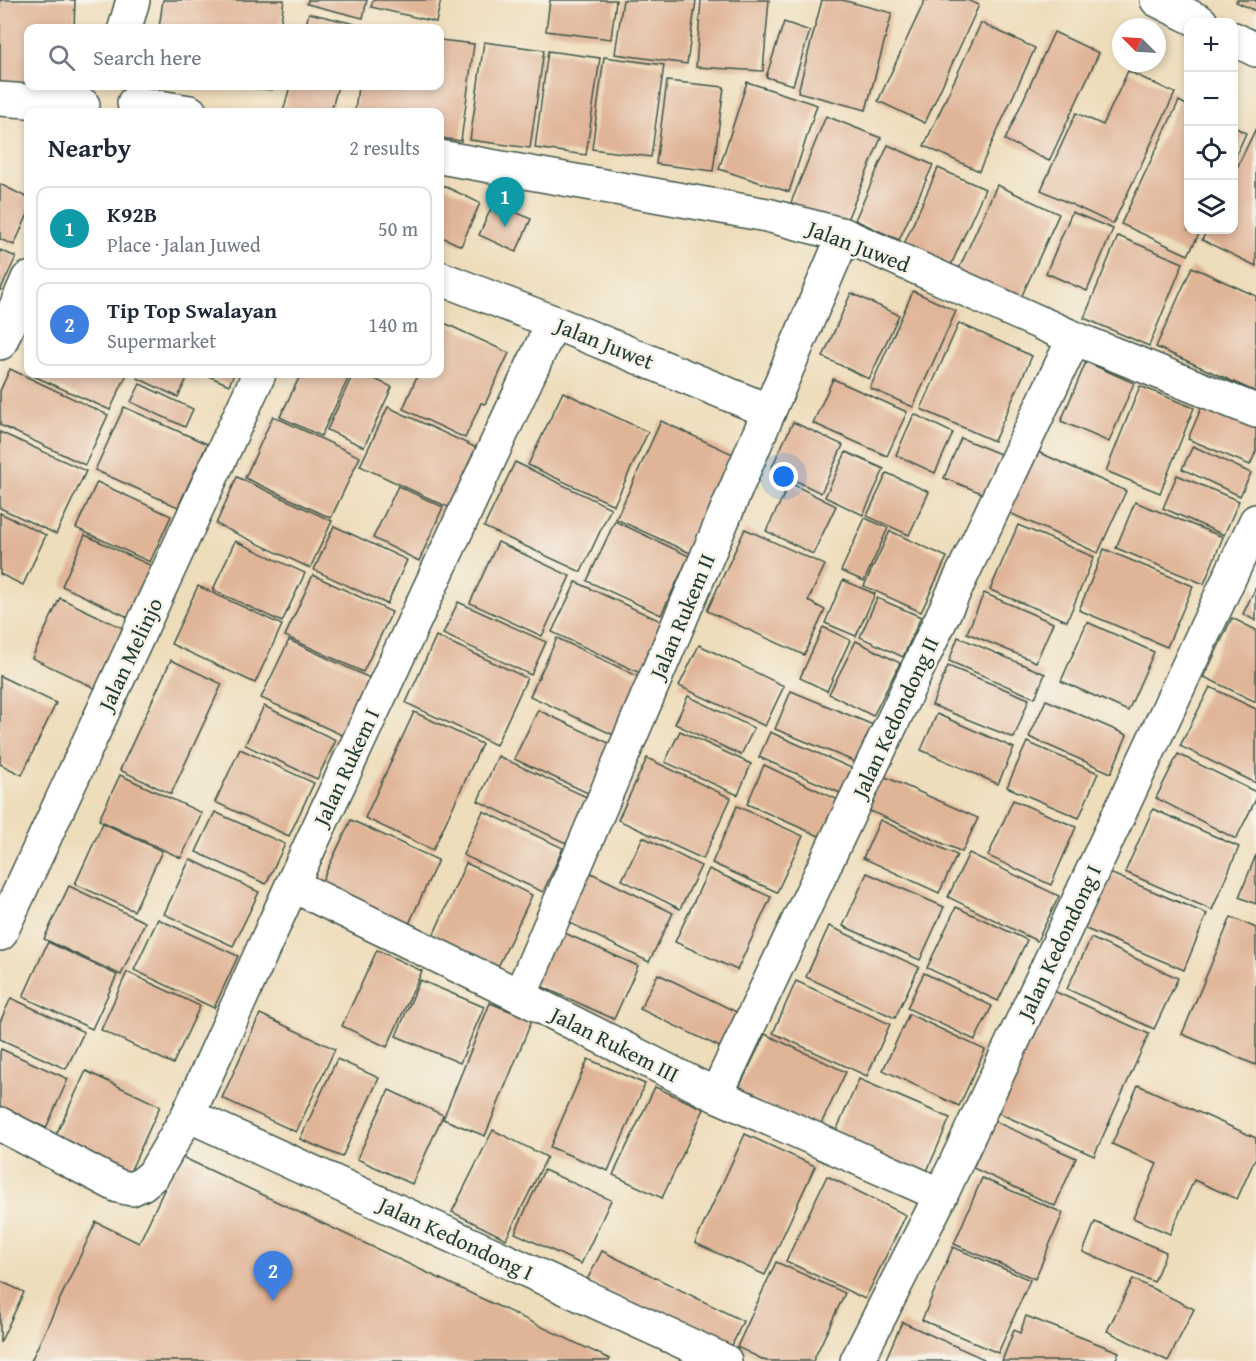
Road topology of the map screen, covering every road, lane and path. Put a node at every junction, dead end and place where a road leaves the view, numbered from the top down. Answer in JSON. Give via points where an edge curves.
{"nodes":[{"id":1,"x":133,"y":0,"type":"edge"},
{"id":2,"x":1157,"y":0,"type":"edge"},
{"id":3,"x":1194,"y":18,"type":"edge"},
{"id":4,"x":126,"y":24,"type":"edge"},
{"id":5,"x":1238,"y":41,"type":"edge"},
{"id":6,"x":1256,"y":50,"type":"edge"},
{"id":7,"x":0,"y":99,"type":"edge"},
{"id":8,"x":129,"y":100,"type":"edge"},
{"id":9,"x":88,"y":101,"type":"edge"},
{"id":10,"x":170,"y":108,"type":"edge"},
{"id":11,"x":444,"y":158,"type":"edge"},
{"id":12,"x":844,"y":235,"type":"junction"},
{"id":13,"x":444,"y":280,"type":"edge"},
{"id":14,"x":24,"y":288,"type":"edge"},
{"id":15,"x":554,"y":322,"type":"junction"},
{"id":16,"x":1074,"y":338,"type":"junction"},
{"id":17,"x":0,"y":343,"type":"edge"},
{"id":18,"x":257,"y":378,"type":"edge"},
{"id":19,"x":769,"y":411,"type":"junction"},
{"id":20,"x":1256,"y":411,"type":"edge"},
{"id":21,"x":1256,"y":521,"type":"edge"},
{"id":22,"x":292,"y":885,"type":"junction"},
{"id":23,"x":0,"y":934,"type":"edge"},
{"id":24,"x":520,"y":996,"type":"junction"},
{"id":25,"x":716,"y":1095,"type":"junction"},
{"id":26,"x":188,"y":1115,"type":"junction"},
{"id":27,"x":0,"y":1124,"type":"edge"},
{"id":28,"x":941,"y":1195,"type":"junction"},
{"id":29,"x":725,"y":1361,"type":"edge"},
{"id":30,"x":857,"y":1361,"type":"edge"}],
"edges":[{"from":1,"to":4,"type":"street"},
{"from":2,"to":3,"type":"street"},
{"from":5,"to":6,"type":"street"},
{"from":7,"to":9,"type":"street"},
{"from":8,"to":10,"type":"street"},
{"from":11,"to":12,"type":"street","name":"Jalan Juwed","via":[[767,215]]},
{"from":12,"to":16,"type":"street","name":"Jalan Juwed"},
{"from":12,"to":19,"type":"street","name":"Jalan Rukem II"},
{"from":13,"to":15,"type":"street","name":"Jalan Juwet"},
{"from":14,"to":17,"type":"street"},
{"from":15,"to":19,"type":"street","name":"Jalan Juwet"},
{"from":15,"to":22,"type":"street","name":"Jalan Rukem I"},
{"from":16,"to":20,"type":"street","name":"Jalan Juwed"},
{"from":16,"to":25,"type":"street","name":"Jalan Kedondong II"},
{"from":18,"to":23,"type":"street","name":"Jalan Melinjo"},
{"from":19,"to":24,"type":"street","name":"Jalan Rukem II"},
{"from":21,"to":28,"type":"street","name":"Jalan Kedondong I"},
{"from":22,"to":24,"type":"street","name":"Jalan Rukem III"},
{"from":22,"to":26,"type":"street","name":"Jalan Rukem I"},
{"from":24,"to":25,"type":"street","name":"Jalan Rukem III"},
{"from":25,"to":28,"type":"street","name":"Jalan Rukem III"},
{"from":26,"to":27,"type":"street","name":"Jalan Rukem I","via":[[153,1175],[131,1188],[117,1186]]},
{"from":26,"to":29,"type":"street","name":"Jalan Kedondong I"},
{"from":28,"to":30,"type":"street","name":"Jalan Kedondong I"}]}
